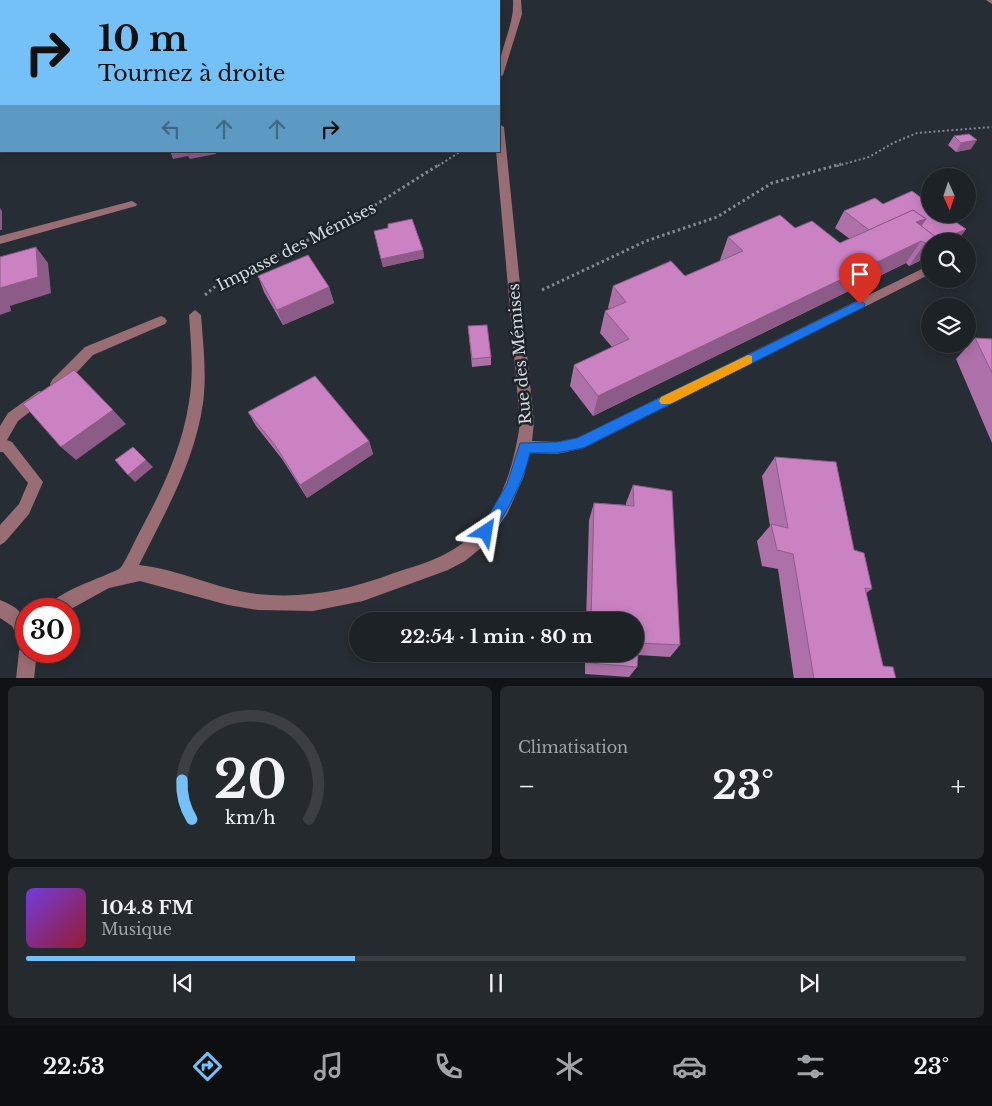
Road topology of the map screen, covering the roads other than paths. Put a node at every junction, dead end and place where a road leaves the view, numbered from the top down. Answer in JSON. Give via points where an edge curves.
{"nodes":[{"id":1,"x":517,"y":0,"type":"edge"},
{"id":2,"x":500,"y":72,"type":"edge"},
{"id":3,"x":500,"y":139,"type":"edge"},
{"id":4,"x":132,"y":204,"type":"dead end"},
{"id":5,"x":0,"y":240,"type":"edge"},
{"id":6,"x":921,"y":273,"type":"edge"},
{"id":7,"x":195,"y":315,"type":"road end"},
{"id":8,"x":160,"y":321,"type":"dead end"},
{"id":9,"x":0,"y":438,"type":"edge"},
{"id":10,"x":0,"y":446,"type":"edge"},
{"id":11,"x":525,"y":447,"type":"junction"},
{"id":12,"x":0,"y":537,"type":"edge"},
{"id":13,"x":126,"y":574,"type":"junction"},
{"id":14,"x":75,"y":598,"type":"edge"},
{"id":15,"x":0,"y":608,"type":"edge"},
{"id":16,"x":15,"y":618,"type":"edge"}],
"edges":[{"from":1,"to":2,"type":"street","via":[[518,14]]},
{"from":3,"to":11,"type":"street","name":"Rue des Mémises","via":[[527,423]]},
{"from":4,"to":5,"type":"street"},
{"from":6,"to":11,"type":"street","via":[[579,444],[557,448]]},
{"from":7,"to":13,"type":"street","via":[[198,382],[191,426],[181,458]]},
{"from":8,"to":9,"type":"street","via":[[89,351],[70,373],[27,405]]},
{"from":10,"to":12,"type":"street","via":[[7,446],[36,482],[24,509]]},
{"from":11,"to":13,"type":"street","name":"Rue des Mémises","via":[[520,469],[501,508],[486,532],[467,550],[443,563],[361,595],[310,603],[258,602],[153,575]]},
{"from":13,"to":14,"type":"street","name":"Rue des Mémises","via":[[109,579]]},
{"from":15,"to":16,"type":"street"}]}
